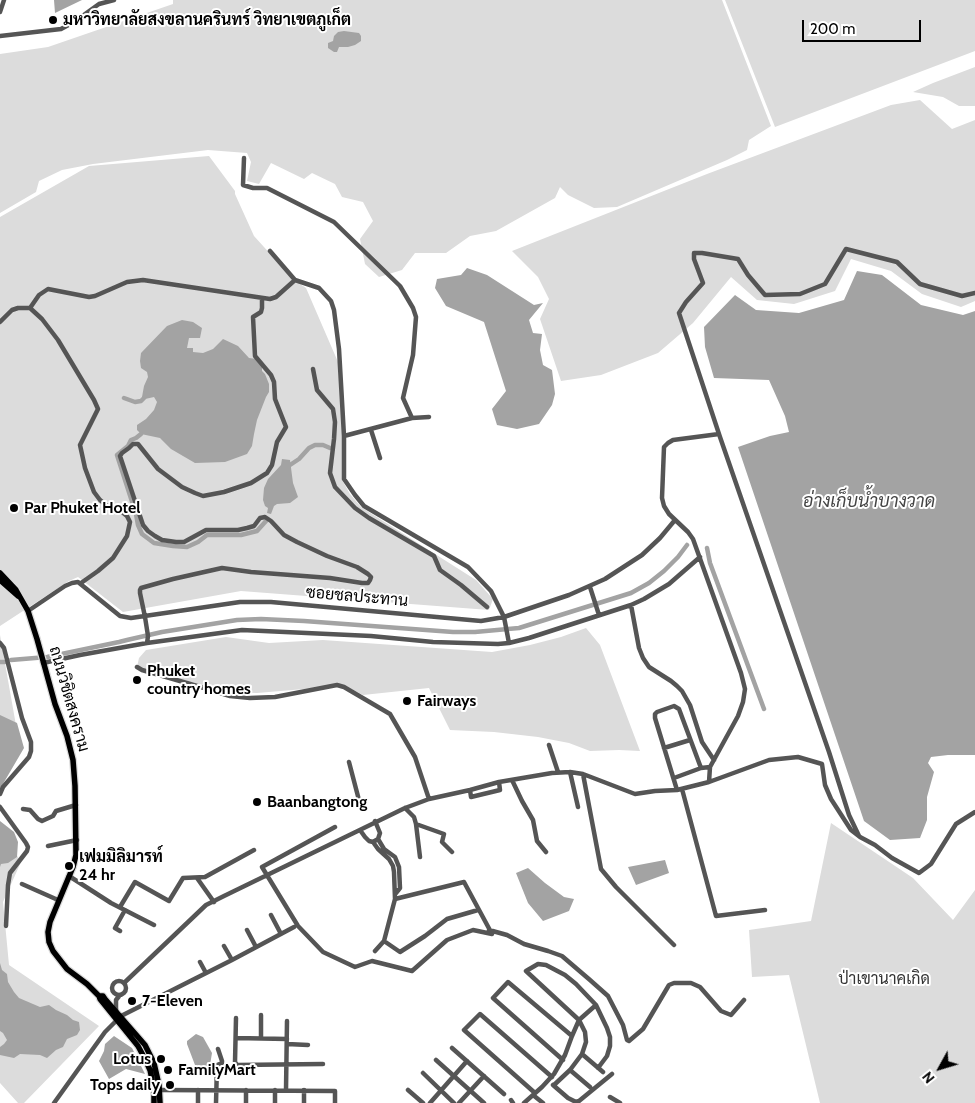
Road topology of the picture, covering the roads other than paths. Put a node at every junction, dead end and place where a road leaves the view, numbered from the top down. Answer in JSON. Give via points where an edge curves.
{"nodes":[{"id":1,"x":4,"y":0,"type":"edge"},
{"id":2,"x":113,"y":0,"type":"edge"},
{"id":3,"x":0,"y":12,"type":"edge"},
{"id":4,"x":0,"y":31,"type":"edge"},
{"id":5,"x":9,"y":35,"type":"junction"},
{"id":6,"x":0,"y":36,"type":"edge"},
{"id":7,"x":244,"y":158,"type":"dead end"},
{"id":8,"x":270,"y":250,"type":"dead end"},
{"id":9,"x":295,"y":280,"type":"junction"},
{"id":10,"x":975,"y":293,"type":"edge"},
{"id":11,"x":262,"y":298,"type":"junction"},
{"id":12,"x":30,"y":308,"type":"junction"},
{"id":13,"x":0,"y":322,"type":"edge"},
{"id":14,"x":313,"y":369,"type":"dead end"},
{"id":15,"x":429,"y":417,"type":"dead end"},
{"id":16,"x":412,"y":418,"type":"junction"},
{"id":17,"x":371,"y":430,"type":"junction"},
{"id":18,"x":719,"y":434,"type":"junction"},
{"id":19,"x":344,"y":436,"type":"junction"},
{"id":20,"x":380,"y":458,"type":"dead end"},
{"id":21,"x":676,"y":520,"type":"junction"},
{"id":22,"x":700,"y":557,"type":"junction"},
{"id":23,"x":0,"y":573,"type":"edge"},
{"id":24,"x":0,"y":580,"type":"edge"},
{"id":25,"x":81,"y":583,"type":"junction"},
{"id":26,"x":590,"y":586,"type":"junction"},
{"id":27,"x":20,"y":597,"type":"junction"},
{"id":28,"x":631,"y":605,"type":"junction"},
{"id":29,"x":487,"y":607,"type":"dead end"},
{"id":30,"x":28,"y":611,"type":"junction"},
{"id":31,"x":599,"y":615,"type":"junction"},
{"id":32,"x":145,"y":616,"type":"junction"},
{"id":33,"x":505,"y":620,"type":"junction"},
{"id":34,"x":0,"y":643,"type":"edge"},
{"id":35,"x":148,"y":643,"type":"junction"},
{"id":36,"x":509,"y":643,"type":"junction"},
{"id":37,"x":43,"y":661,"type":"junction"},
{"id":38,"x":137,"y":667,"type":"dead end"},
{"id":39,"x":690,"y":740,"type":"junction"},
{"id":40,"x":549,"y":745,"type":"dead end"},
{"id":41,"x":664,"y":748,"type":"junction"},
{"id":42,"x":714,"y":760,"type":"junction"},
{"id":43,"x":349,"y":762,"type":"dead end"},
{"id":44,"x":710,"y":767,"type":"junction"},
{"id":45,"x":701,"y":768,"type":"junction"},
{"id":46,"x":558,"y":772,"type":"junction"},
{"id":47,"x":570,"y":772,"type":"junction"},
{"id":48,"x":584,"y":774,"type":"junction"},
{"id":49,"x":674,"y":778,"type":"junction"},
{"id":50,"x":512,"y":780,"type":"junction"},
{"id":51,"x":499,"y":782,"type":"junction"},
{"id":52,"x":710,"y":782,"type":"junction"},
{"id":53,"x":484,"y":786,"type":"junction"},
{"id":54,"x":470,"y":790,"type":"junction"},
{"id":55,"x":679,"y":790,"type":"junction"},
{"id":56,"x":486,"y":793,"type":"junction"},
{"id":57,"x":0,"y":794,"type":"edge"},
{"id":58,"x":429,"y":798,"type":"junction"},
{"id":59,"x":360,"y":804,"type":"dead end"},
{"id":60,"x":76,"y":806,"type":"junction"},
{"id":61,"x":0,"y":807,"type":"edge"},
{"id":62,"x":578,"y":807,"type":"dead end"},
{"id":63,"x":405,"y":808,"type":"junction"},
{"id":64,"x":23,"y":809,"type":"dead end"},
{"id":65,"x":975,"y":812,"type":"edge"},
{"id":66,"x":375,"y":821,"type":"junction"},
{"id":67,"x":416,"y":824,"type":"junction"},
{"id":68,"x":335,"y":827,"type":"dead end"},
{"id":69,"x":360,"y":830,"type":"junction"},
{"id":70,"x":860,"y":837,"type":"junction"},
{"id":71,"x":77,"y":840,"type":"junction"},
{"id":72,"x":375,"y":841,"type":"junction"},
{"id":73,"x":48,"y":846,"type":"dead end"},
{"id":74,"x":254,"y":850,"type":"dead end"},
{"id":75,"x":452,"y":852,"type":"dead end"},
{"id":76,"x":546,"y":852,"type":"dead end"},
{"id":77,"x":420,"y":857,"type":"dead end"},
{"id":78,"x":266,"y":874,"type":"junction"},
{"id":79,"x":69,"y":876,"type":"junction"},
{"id":80,"x":197,"y":878,"type":"junction"},
{"id":81,"x":22,"y":884,"type":"dead end"},
{"id":82,"x":396,"y":896,"type":"junction"},
{"id":83,"x":58,"y":900,"type":"junction"},
{"id":84,"x":214,"y":902,"type":"junction"},
{"id":85,"x":120,"y":907,"type":"junction"},
{"id":86,"x":125,"y":910,"type":"junction"},
{"id":87,"x":478,"y":910,"type":"junction"},
{"id":88,"x":765,"y":910,"type":"dead end"},
{"id":89,"x":271,"y":915,"type":"dead end"},
{"id":90,"x":154,"y":925,"type":"dead end"},
{"id":91,"x":6,"y":926,"type":"dead end"},
{"id":92,"x":294,"y":927,"type":"dead end"},
{"id":93,"x":247,"y":930,"type":"dead end"},
{"id":94,"x":490,"y":930,"type":"junction"},
{"id":95,"x":120,"y":931,"type":"dead end"},
{"id":96,"x":281,"y":934,"type":"junction"},
{"id":97,"x":384,"y":941,"type":"junction"},
{"id":98,"x":674,"y":945,"type":"dead end"},
{"id":99,"x":224,"y":946,"type":"dead end"},
{"id":100,"x":256,"y":947,"type":"junction"},
{"id":101,"x":375,"y":951,"type":"dead end"},
{"id":102,"x":232,"y":960,"type":"junction"},
{"id":103,"x":200,"y":962,"type":"dead end"},
{"id":104,"x":206,"y":973,"type":"junction"},
{"id":105,"x":124,"y":983,"type":"junction"},
{"id":106,"x":112,"y":989,"type":"junction"},
{"id":107,"x":120,"y":995,"type":"junction"},
{"id":108,"x":101,"y":996,"type":"junction"},
{"id":109,"x":744,"y":1000,"type":"dead end"},
{"id":110,"x":596,"y":1005,"type":"junction"},
{"id":111,"x":116,"y":1010,"type":"junction"},
{"id":112,"x":260,"y":1015,"type":"dead end"},
{"id":113,"x":119,"y":1018,"type":"junction"},
{"id":114,"x":236,"y":1018,"type":"dead end"},
{"id":115,"x":579,"y":1020,"type":"junction"},
{"id":116,"x":286,"y":1021,"type":"dead end"},
{"id":117,"x":572,"y":1036,"type":"junction"},
{"id":118,"x":236,"y":1038,"type":"junction"},
{"id":119,"x":261,"y":1038,"type":"junction"},
{"id":120,"x":287,"y":1042,"type":"junction"},
{"id":121,"x":308,"y":1045,"type":"dead end"},
{"id":122,"x":452,"y":1048,"type":"dead end"},
{"id":123,"x":218,"y":1049,"type":"dead end"},
{"id":124,"x":582,"y":1054,"type":"junction"},
{"id":125,"x":436,"y":1060,"type":"dead end"},
{"id":126,"x":562,"y":1060,"type":"junction"},
{"id":127,"x":467,"y":1061,"type":"junction"},
{"id":128,"x":323,"y":1064,"type":"dead end"},
{"id":129,"x":286,"y":1065,"type":"junction"},
{"id":130,"x":598,"y":1068,"type":"junction"},
{"id":131,"x":570,"y":1070,"type":"junction"},
{"id":132,"x":603,"y":1072,"type":"dead end"},
{"id":133,"x":422,"y":1073,"type":"dead end"},
{"id":134,"x":612,"y":1074,"type":"dead end"},
{"id":135,"x":454,"y":1076,"type":"junction"},
{"id":136,"x":484,"y":1076,"type":"junction"},
{"id":137,"x":550,"y":1078,"type":"junction"},
{"id":138,"x":554,"y":1086,"type":"junction"},
{"id":139,"x":590,"y":1087,"type":"dead end"},
{"id":140,"x":160,"y":1090,"type":"junction"},
{"id":141,"x":198,"y":1090,"type":"junction"},
{"id":142,"x":217,"y":1090,"type":"junction"},
{"id":143,"x":246,"y":1090,"type":"junction"},
{"id":144,"x":275,"y":1090,"type":"junction"},
{"id":145,"x":286,"y":1090,"type":"junction"},
{"id":146,"x":304,"y":1090,"type":"junction"},
{"id":147,"x":408,"y":1090,"type":"dead end"},
{"id":148,"x":441,"y":1090,"type":"junction"},
{"id":149,"x":470,"y":1091,"type":"junction"},
{"id":150,"x":504,"y":1094,"type":"dead end"},
{"id":151,"x":534,"y":1094,"type":"junction"},
{"id":152,"x":610,"y":1097,"type":"dead end"},
{"id":153,"x":54,"y":1103,"type":"edge"},
{"id":154,"x":154,"y":1103,"type":"edge"},
{"id":155,"x":160,"y":1103,"type":"edge"},
{"id":156,"x":198,"y":1103,"type":"edge"},
{"id":157,"x":216,"y":1103,"type":"edge"},
{"id":158,"x":246,"y":1103,"type":"edge"},
{"id":159,"x":275,"y":1103,"type":"edge"},
{"id":160,"x":304,"y":1103,"type":"edge"},
{"id":161,"x":335,"y":1103,"type":"edge"},
{"id":162,"x":423,"y":1103,"type":"edge"},
{"id":163,"x":430,"y":1103,"type":"edge"},
{"id":164,"x":454,"y":1103,"type":"edge"},
{"id":165,"x":458,"y":1103,"type":"edge"},
{"id":166,"x":484,"y":1103,"type":"edge"},
{"id":167,"x":524,"y":1103,"type":"edge"},
{"id":168,"x":543,"y":1103,"type":"edge"},
{"id":169,"x":620,"y":1103,"type":"edge"}],
"edges":[{"from":1,"to":3,"type":"street"},
{"from":2,"to":5,"type":"street","via":[[99,4],[62,29]]},
{"from":4,"to":5,"type":"street"},
{"from":5,"to":6,"type":"street"},
{"from":7,"to":16,"type":"street","via":[[243,185],[267,188],[334,222],[400,286],[416,317],[414,355],[403,398]]},
{"from":8,"to":9,"type":"street"},
{"from":9,"to":11,"type":"street","via":[[276,297]]},
{"from":9,"to":19,"type":"street","via":[[319,288],[331,301],[334,310]]},
{"from":10,"to":18,"type":"street","via":[[962,296],[920,284],[897,262],[846,249],[825,284],[800,294],[765,295],[738,259],[694,253],[703,283],[679,313]]},
{"from":11,"to":12,"type":"street","via":[[144,280],[127,282],[89,297],[48,289],[39,294]]},
{"from":11,"to":32,"type":"street","via":[[261,312],[253,317],[255,356],[272,374],[275,399],[286,427],[277,442],[272,465],[267,473],[251,483],[203,496],[182,487],[158,469],[138,444],[134,444],[120,456],[143,525],[162,540],[184,542],[206,530],[238,530],[254,526],[264,517],[284,535],[357,567],[371,577],[370,580],[362,584],[222,568],[142,588],[140,593]]},
{"from":12,"to":13,"type":"street","via":[[12,310]]},
{"from":12,"to":25,"type":"street","via":[[58,340],[98,409],[80,445],[94,492],[106,505],[127,516],[130,522],[127,536],[113,558]]},
{"from":14,"to":29,"type":"street","via":[[317,390],[333,409],[335,422],[330,473],[335,487],[362,513],[434,556],[440,570]]},
{"from":15,"to":16,"type":"street"},
{"from":16,"to":17,"type":"street"},
{"from":17,"to":19,"type":"street"},
{"from":17,"to":20,"type":"street"},
{"from":18,"to":21,"type":"street","via":[[673,440],[664,447],[662,498],[664,506]]},
{"from":18,"to":70,"type":"street","via":[[849,815]]},
{"from":19,"to":33,"type":"street","via":[[344,479],[364,506],[468,567],[491,591]]},
{"from":21,"to":22,"type":"street","via":[[693,539]]},
{"from":21,"to":26,"type":"street","name":"ซอยชลประทาน","via":[[642,555]]},
{"from":22,"to":28,"type":"street","via":[[669,584]]},
{"from":22,"to":42,"type":"street","via":[[745,689],[738,716]]},
{"from":23,"to":27,"type":"main road","name":"ถนนวิชิตสงคราม"},
{"from":24,"to":27,"type":"main road","name":"ถนนวิชิตสงคราม"},
{"from":25,"to":30,"type":"street","via":[[65,586]]},
{"from":25,"to":32,"type":"street","name":"ซอยชลประทาน","via":[[120,616]]},
{"from":26,"to":31,"type":"street"},
{"from":26,"to":33,"type":"street","name":"ซอยชลประทาน"},
{"from":27,"to":30,"type":"main road","name":"ถนนวิชิตสงคราม"},
{"from":28,"to":31,"type":"street"},
{"from":28,"to":42,"type":"street","via":[[639,648],[646,664],[682,691],[702,742]]},
{"from":30,"to":37,"type":"main road","name":"ถนนวิชิตสงคราม"},
{"from":31,"to":36,"type":"street"},
{"from":32,"to":33,"type":"street","name":"ซอยชลประทาน","via":[[240,602],[271,602],[481,621]]},
{"from":32,"to":35,"type":"street"},
{"from":33,"to":36,"type":"street"},
{"from":34,"to":57,"type":"street","via":[[31,751]]},
{"from":35,"to":36,"type":"street","via":[[242,630],[433,642]]},
{"from":35,"to":37,"type":"street"},
{"from":37,"to":60,"type":"main road","name":"ถนนวิชิตสงคราม","via":[[73,760]]},
{"from":38,"to":58,"type":"street","via":[[230,696],[250,698],[344,686],[390,714],[415,757]]},
{"from":39,"to":41,"type":"street"},
{"from":39,"to":41,"type":"street","via":[[679,709],[674,706],[666,708],[655,714]]},
{"from":39,"to":45,"type":"street"},
{"from":40,"to":46,"type":"street"},
{"from":41,"to":49,"type":"street"},
{"from":42,"to":44,"type":"street"},
{"from":43,"to":59,"type":"street"},
{"from":44,"to":45,"type":"street"},
{"from":44,"to":52,"type":"street"},
{"from":45,"to":49,"type":"street"},
{"from":46,"to":47,"type":"street"},
{"from":46,"to":50,"type":"street"},
{"from":47,"to":48,"type":"street"},
{"from":47,"to":62,"type":"street"},
{"from":48,"to":55,"type":"street","via":[[635,794]]},
{"from":48,"to":98,"type":"street","via":[[601,869]]},
{"from":49,"to":55,"type":"street"},
{"from":50,"to":51,"type":"street"},
{"from":50,"to":76,"type":"street","via":[[533,820],[537,841]]},
{"from":51,"to":53,"type":"street"},
{"from":51,"to":56,"type":"street","via":[[500,790]]},
{"from":52,"to":55,"type":"street"},
{"from":52,"to":70,"type":"street","via":[[769,760],[798,757],[822,764],[831,799],[851,830]]},
{"from":53,"to":54,"type":"street"},
{"from":53,"to":56,"type":"street"},
{"from":54,"to":56,"type":"street","via":[[471,797]]},
{"from":54,"to":58,"type":"street"},
{"from":55,"to":88,"type":"street","via":[[716,916]]},
{"from":58,"to":63,"type":"street"},
{"from":60,"to":64,"type":"street","via":[[56,811],[42,821],[30,810]]},
{"from":60,"to":71,"type":"main road","name":"ถนนวิชิตสงคราม"},
{"from":61,"to":91,"type":"street","via":[[28,847],[10,873]]},
{"from":63,"to":66,"type":"street"},
{"from":63,"to":67,"type":"street"},
{"from":65,"to":70,"type":"street","via":[[956,824],[931,864],[919,873]]},
{"from":66,"to":69,"type":"street"},
{"from":66,"to":72,"type":"street","via":[[380,833]]},
{"from":67,"to":75,"type":"street","via":[[444,834],[442,842]]},
{"from":67,"to":77,"type":"street"},
{"from":68,"to":78,"type":"street","via":[[262,867]]},
{"from":69,"to":72,"type":"street","via":[[369,841]]},
{"from":69,"to":78,"type":"street"},
{"from":71,"to":73,"type":"street"},
{"from":71,"to":79,"type":"main road","name":"ถนนวิชิตสงคราม"},
{"from":72,"to":82,"type":"street","via":[[378,850],[393,866]]},
{"from":74,"to":80,"type":"street","via":[[205,877]]},
{"from":78,"to":84,"type":"street"},
{"from":78,"to":94,"type":"street","via":[[298,926],[323,952],[355,967],[372,961],[412,972],[447,940],[473,930],[492,934]]},
{"from":79,"to":83,"type":"main road","name":"ถนนวิชิตสงคราม"},
{"from":79,"to":85,"type":"street"},
{"from":80,"to":84,"type":"street"},
{"from":80,"to":85,"type":"street","via":[[184,878],[169,901],[135,882]]},
{"from":81,"to":83,"type":"street"},
{"from":82,"to":87,"type":"street","via":[[464,882]]},
{"from":82,"to":97,"type":"street"},
{"from":83,"to":108,"type":"main road","name":"ถนนวิชิตสงคราม","via":[[48,932],[53,951],[67,969]]},
{"from":84,"to":105,"type":"street","via":[[206,905]]},
{"from":85,"to":86,"type":"street"},
{"from":86,"to":90,"type":"street"},
{"from":86,"to":95,"type":"street","via":[[115,928]]},
{"from":87,"to":94,"type":"street"},
{"from":87,"to":97,"type":"street","via":[[447,919],[400,952]]},
{"from":89,"to":96,"type":"street"},
{"from":92,"to":96,"type":"street"},
{"from":93,"to":100,"type":"street"},
{"from":94,"to":109,"type":"street","via":[[562,956],[608,996],[629,1041],[643,1029],[669,985],[674,983],[700,986],[721,1011],[731,1015]]},
{"from":96,"to":100,"type":"street"},
{"from":97,"to":101,"type":"street"},
{"from":99,"to":102,"type":"street"},
{"from":100,"to":102,"type":"street"},
{"from":102,"to":104,"type":"street"},
{"from":103,"to":104,"type":"street"},
{"from":104,"to":113,"type":"street"},
{"from":105,"to":106,"type":"street","via":[[117,981]]},
{"from":105,"to":107,"type":"street","via":[[126,990]]},
{"from":106,"to":107,"type":"street"},
{"from":106,"to":108,"type":"street"},
{"from":107,"to":111,"type":"street","via":[[116,1000]]},
{"from":108,"to":111,"type":"main road","name":"ถนนวิชิตสงคราม"},
{"from":108,"to":113,"type":"main road","name":"ถนนวิชิตสงคราม","via":[[100,999]]},
{"from":110,"to":115,"type":"street"},
{"from":110,"to":115,"type":"street","via":[[565,975],[546,965],[538,964],[526,971]]},
{"from":110,"to":130,"type":"street","via":[[610,1037],[608,1056]]},
{"from":111,"to":113,"type":"main road","name":"ถนนวิชิตสงคราม"},
{"from":112,"to":119,"type":"street"},
{"from":113,"to":140,"type":"main road","name":"ถนนวิชิตสงคราม","via":[[145,1045],[154,1063]]},
{"from":113,"to":153,"type":"street","via":[[105,1032]]},
{"from":113,"to":154,"type":"main road","name":"ถนนวิชิตสงคราม","via":[[150,1070]]},
{"from":114,"to":118,"type":"street"},
{"from":115,"to":117,"type":"street"},
{"from":115,"to":124,"type":"street","via":[[586,1042]]},
{"from":116,"to":120,"type":"street"},
{"from":117,"to":126,"type":"street"},
{"from":117,"to":126,"type":"street","via":[[508,982],[492,998]]},
{"from":118,"to":119,"type":"street"},
{"from":118,"to":129,"type":"street","via":[[237,1065]]},
{"from":119,"to":120,"type":"street"},
{"from":120,"to":121,"type":"street"},
{"from":120,"to":129,"type":"street"},
{"from":122,"to":127,"type":"street"},
{"from":123,"to":142,"type":"street","via":[[222,1063],[217,1065]]},
{"from":124,"to":130,"type":"street"},
{"from":124,"to":131,"type":"street"},
{"from":125,"to":135,"type":"street"},
{"from":126,"to":137,"type":"street"},
{"from":127,"to":135,"type":"street"},
{"from":127,"to":136,"type":"street"},
{"from":128,"to":129,"type":"street"},
{"from":129,"to":145,"type":"street"},
{"from":130,"to":132,"type":"street"},
{"from":131,"to":138,"type":"street"},
{"from":131,"to":139,"type":"street"},
{"from":133,"to":148,"type":"street"},
{"from":134,"to":138,"type":"street","via":[[576,1102]]},
{"from":135,"to":148,"type":"street"},
{"from":135,"to":149,"type":"street"},
{"from":136,"to":149,"type":"street"},
{"from":136,"to":150,"type":"street"},
{"from":137,"to":138,"type":"street"},
{"from":137,"to":151,"type":"street"},
{"from":137,"to":151,"type":"street","via":[[480,1014],[464,1030]]},
{"from":140,"to":141,"type":"street"},
{"from":140,"to":155,"type":"main road","name":"ถนนวิชิตสงคราม"},
{"from":141,"to":142,"type":"street"},
{"from":141,"to":156,"type":"street"},
{"from":142,"to":143,"type":"street"},
{"from":142,"to":157,"type":"street"},
{"from":143,"to":144,"type":"street"},
{"from":143,"to":158,"type":"street"},
{"from":144,"to":145,"type":"street"},
{"from":144,"to":159,"type":"street"},
{"from":145,"to":146,"type":"street"},
{"from":146,"to":160,"type":"street"},
{"from":146,"to":161,"type":"street","via":[[335,1091]]},
{"from":147,"to":162,"type":"street"},
{"from":148,"to":163,"type":"street"},
{"from":148,"to":164,"type":"street"},
{"from":149,"to":165,"type":"street"},
{"from":149,"to":166,"type":"street"},
{"from":151,"to":167,"type":"street"},
{"from":151,"to":168,"type":"street"},
{"from":152,"to":169,"type":"street"}]}
